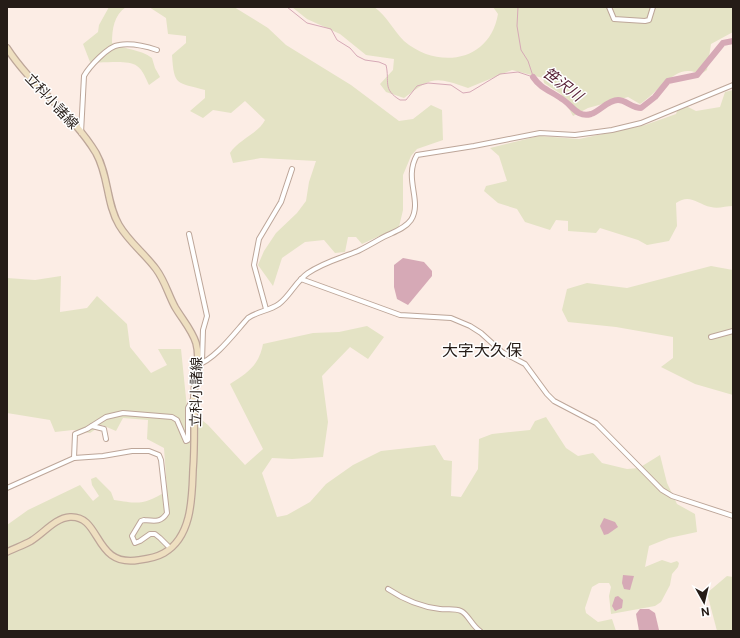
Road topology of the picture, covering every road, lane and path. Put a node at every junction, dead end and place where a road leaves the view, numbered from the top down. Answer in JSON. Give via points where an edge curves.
{"nodes":[{"id":1,"x":609,"y":7,"type":"edge"},
{"id":2,"x":652,"y":7,"type":"edge"},
{"id":3,"x":7,"y":48,"type":"edge"},
{"id":4,"x":157,"y":50,"type":"dead end"},
{"id":5,"x":733,"y":85,"type":"edge"},
{"id":6,"x":81,"y":133,"type":"junction"},
{"id":7,"x":292,"y":169,"type":"dead end"},
{"id":8,"x":189,"y":234,"type":"dead end"},
{"id":9,"x":300,"y":279,"type":"junction"},
{"id":10,"x":266,"y":309,"type":"junction"},
{"id":11,"x":733,"y":331,"type":"edge"},
{"id":12,"x":711,"y":337,"type":"dead end"},
{"id":13,"x":197,"y":365,"type":"junction"},
{"id":14,"x":194,"y":397,"type":"junction"},
{"id":15,"x":92,"y":426,"type":"junction"},
{"id":16,"x":106,"y":439,"type":"dead end"},
{"id":17,"x":74,"y":458,"type":"junction"},
{"id":18,"x":7,"y":488,"type":"edge"},
{"id":19,"x":733,"y":516,"type":"edge"},
{"id":20,"x":170,"y":548,"type":"junction"},
{"id":21,"x":7,"y":552,"type":"edge"},
{"id":22,"x":388,"y":589,"type":"dead end"},
{"id":23,"x":480,"y":631,"type":"edge"}],
"edges":[{"from":1,"to":2,"type":"street","via":[[614,18],[632,21],[649,20]]},
{"from":3,"to":6,"type":"main road","name":"立科小諸線","via":[[26,74]]},
{"from":4,"to":6,"type":"street","via":[[145,46],[115,46],[86,71]]},
{"from":5,"to":9,"type":"street","via":[[642,123],[612,130],[575,135],[540,133],[416,155],[410,175],[415,206],[408,223],[398,231],[318,267]]},
{"from":6,"to":13,"type":"main road","name":"立科小諸線","via":[[104,168],[112,209],[119,225],[159,273],[174,306],[193,336]]},
{"from":7,"to":10,"type":"street","via":[[281,202],[259,239],[255,259],[254,265]]},
{"from":8,"to":13,"type":"street","via":[[207,316],[203,330],[202,361]]},
{"from":9,"to":10,"type":"street","via":[[282,301],[273,308]]},
{"from":9,"to":19,"type":"street","via":[[400,316],[451,318],[470,326],[502,352],[525,364],[554,401],[596,423],[662,490],[672,496]]},
{"from":10,"to":13,"type":"street","via":[[248,318],[212,357]]},
{"from":11,"to":12,"type":"street"},
{"from":13,"to":14,"type":"main road","name":"立科小諸線"},
{"from":14,"to":15,"type":"street","via":[[188,408],[187,441],[177,420],[169,415],[123,413],[106,417]]},
{"from":14,"to":20,"type":"main road","name":"立科小諸線","via":[[195,438],[189,510],[183,533]]},
{"from":15,"to":16,"type":"street","via":[[104,429]]},
{"from":15,"to":17,"type":"street","via":[[75,434]]},
{"from":17,"to":18,"type":"street"},
{"from":17,"to":20,"type":"street","via":[[132,451],[149,451],[159,455],[164,468],[167,513],[158,521],[144,520],[132,536],[135,543],[150,534],[155,534]]},
{"from":20,"to":21,"type":"main road","name":"立科小諸線","via":[[164,553],[143,560],[122,562],[108,554],[86,523],[72,517],[61,520],[25,545]]},
{"from":22,"to":23,"type":"street","via":[[440,610],[460,610],[465,613],[473,627]]}]}
